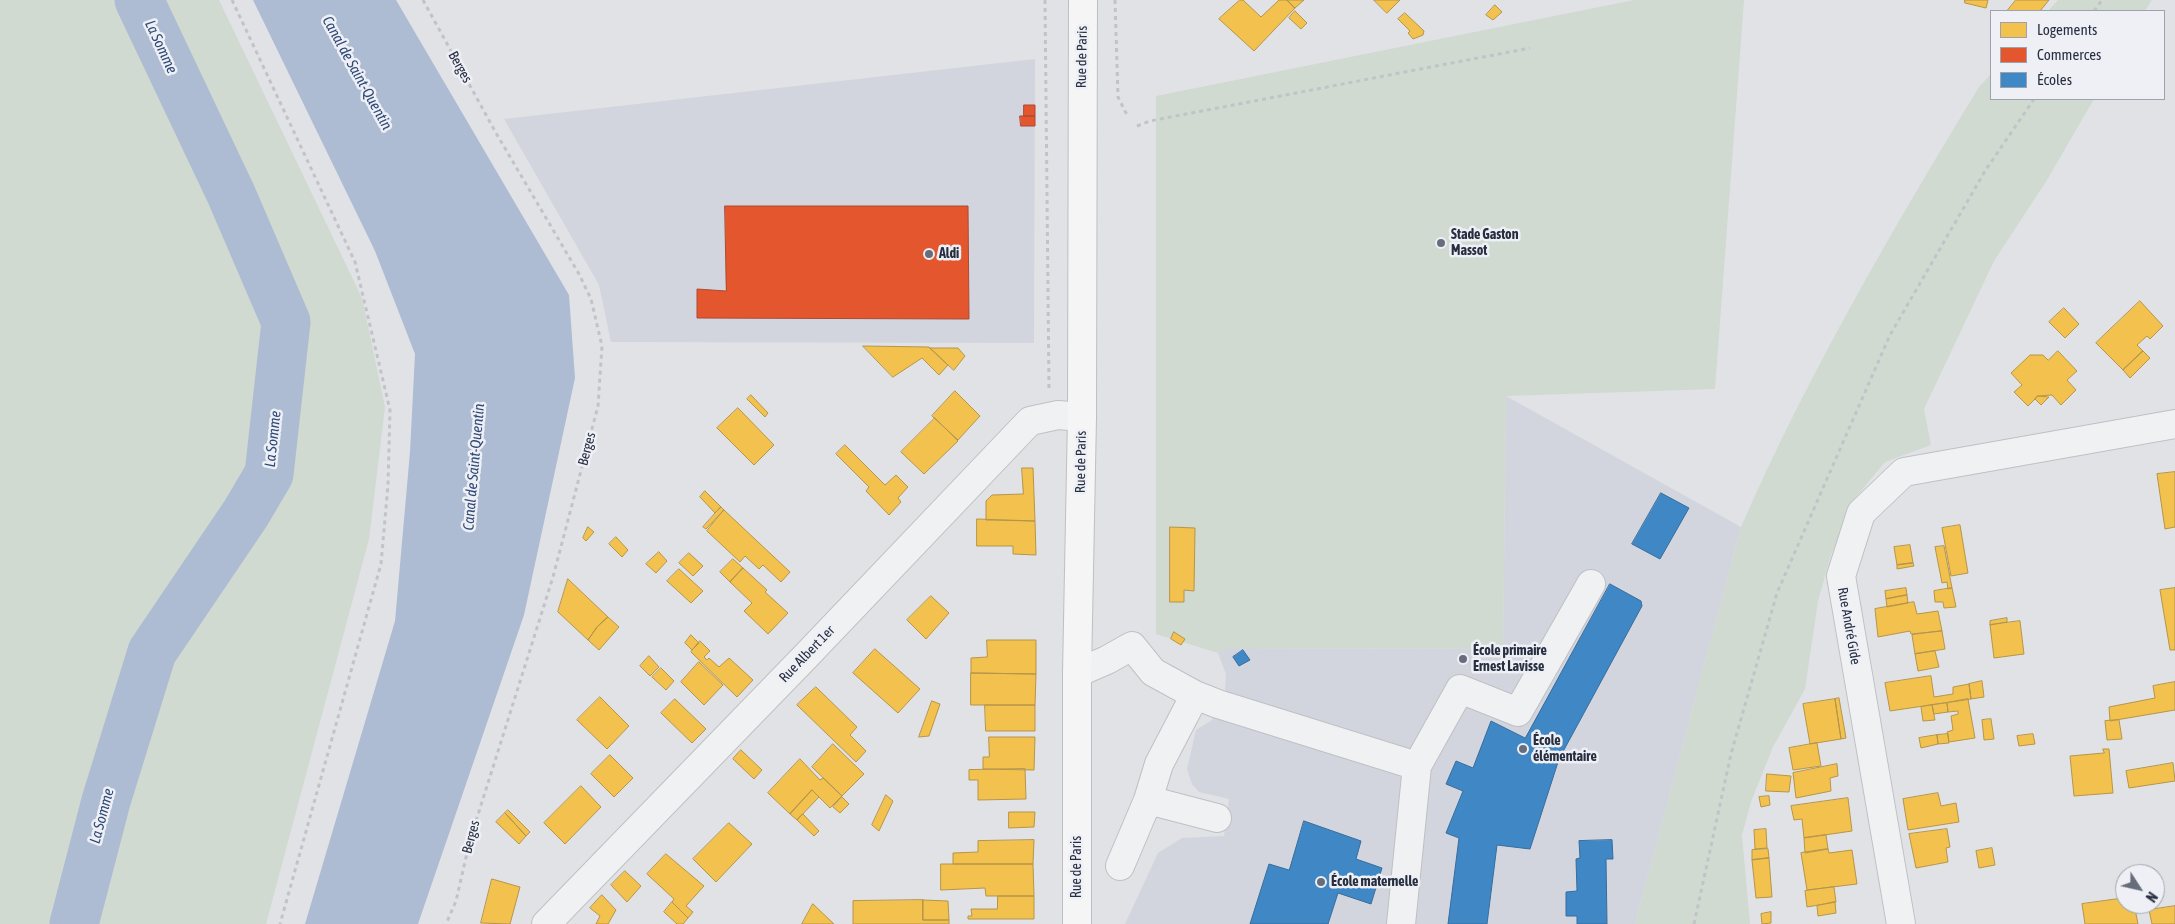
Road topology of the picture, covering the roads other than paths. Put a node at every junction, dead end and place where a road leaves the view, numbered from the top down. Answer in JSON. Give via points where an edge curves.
{"nodes":[{"id":1,"x":1082,"y":0,"type":"edge"},
{"id":2,"x":1082,"y":417,"type":"junction"},
{"id":3,"x":2175,"y":424,"type":"edge"},
{"id":4,"x":1591,"y":584,"type":"dead end"},
{"id":5,"x":1077,"y":673,"type":"junction"},
{"id":6,"x":1195,"y":694,"type":"junction"},
{"id":7,"x":1417,"y":766,"type":"junction"},
{"id":8,"x":1148,"y":800,"type":"junction"},
{"id":9,"x":1216,"y":818,"type":"dead end"},
{"id":10,"x":1120,"y":866,"type":"dead end"},
{"id":11,"x":546,"y":924,"type":"edge"},
{"id":12,"x":1077,"y":924,"type":"edge"},
{"id":13,"x":1402,"y":924,"type":"edge"},
{"id":14,"x":1901,"y":924,"type":"edge"}],
"edges":[{"from":1,"to":2,"type":"main road","name":"Rue de Paris"},
{"from":2,"to":5,"type":"main road","name":"Rue de Paris"},
{"from":2,"to":11,"type":"street","name":"Rue Albert 1er","via":[[1058,415],[1030,420]]},
{"from":3,"to":14,"type":"street","name":"Rue André Gide","via":[[1904,472],[1861,512],[1840,576]]},
{"from":4,"to":7,"type":"street","via":[[1518,712],[1460,690]]},
{"from":5,"to":6,"type":"street","via":[[1132,646],[1153,672]]},
{"from":5,"to":12,"type":"main road","name":"Rue de Paris"},
{"from":6,"to":7,"type":"street"},
{"from":6,"to":8,"type":"street","via":[[1159,764]]},
{"from":7,"to":13,"type":"street"},
{"from":8,"to":9,"type":"street"},
{"from":8,"to":10,"type":"street"}]}
